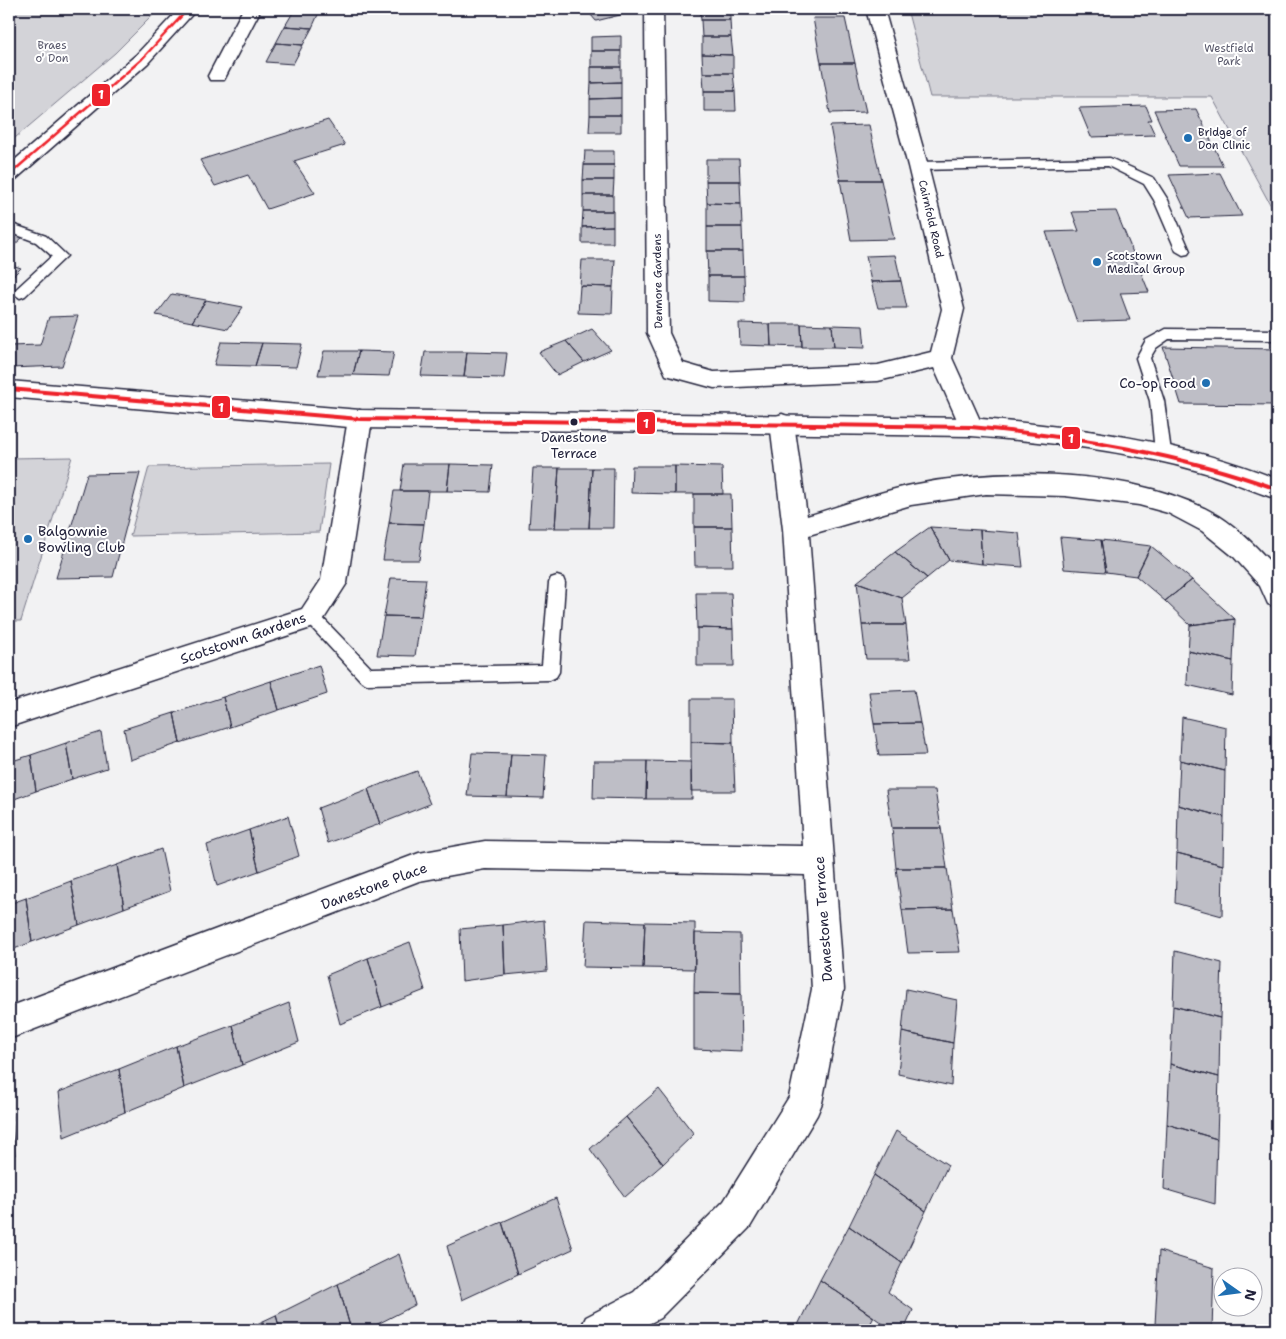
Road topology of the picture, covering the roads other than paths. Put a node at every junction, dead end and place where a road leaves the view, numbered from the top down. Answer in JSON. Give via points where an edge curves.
{"nodes":[{"id":1,"x":188,"y":9,"type":"edge"},
{"id":2,"x":252,"y":9,"type":"edge"},
{"id":3,"x":654,"y":9,"type":"edge"},
{"id":4,"x":876,"y":9,"type":"edge"},
{"id":5,"x":217,"y":76,"type":"dead end"},
{"id":6,"x":918,"y":166,"type":"junction"},
{"id":7,"x":9,"y":174,"type":"edge"},
{"id":8,"x":9,"y":227,"type":"edge"},
{"id":9,"x":1183,"y":251,"type":"dead end"},
{"id":10,"x":20,"y":293,"type":"dead end"},
{"id":11,"x":1277,"y":335,"type":"edge"},
{"id":12,"x":941,"y":358,"type":"junction"},
{"id":13,"x":9,"y":389,"type":"edge"},
{"id":14,"x":360,"y":419,"type":"junction"},
{"id":15,"x":782,"y":423,"type":"junction"},
{"id":16,"x":972,"y":427,"type":"junction"},
{"id":17,"x":1163,"y":452,"type":"junction"},
{"id":18,"x":1276,"y":487,"type":"edge"},
{"id":19,"x":796,"y":529,"type":"junction"},
{"id":20,"x":557,"y":583,"type":"dead end"},
{"id":21,"x":1277,"y":596,"type":"edge"},
{"id":22,"x":311,"y":616,"type":"junction"},
{"id":23,"x":9,"y":715,"type":"edge"},
{"id":24,"x":819,"y":861,"type":"junction"},
{"id":25,"x":9,"y":1023,"type":"edge"},
{"id":26,"x":599,"y":1330,"type":"edge"}],
"edges":[{"from":1,"to":7,"type":"street","via":[[142,59]]},
{"from":2,"to":5,"type":"street"},
{"from":3,"to":12,"type":"street","name":"Denmore Gardens","via":[[658,333],[674,368],[714,380],[878,373]]},
{"from":4,"to":6,"type":"street","name":"Cairnfold Road"},
{"from":6,"to":9,"type":"lane","via":[[1110,162],[1149,181]]},
{"from":6,"to":12,"type":"street","name":"Cairnfold Road","via":[[953,309]]},
{"from":8,"to":10,"type":"lane","via":[[41,239],[60,256]]},
{"from":11,"to":17,"type":"lane","via":[[1166,334],[1151,344],[1143,358],[1157,401]]},
{"from":12,"to":16,"type":"street"},
{"from":13,"to":14,"type":"street"},
{"from":14,"to":15,"type":"street"},
{"from":14,"to":22,"type":"street","name":"Scotstown Gardens","via":[[334,583]]},
{"from":15,"to":16,"type":"street"},
{"from":15,"to":19,"type":"street","name":"Danestone Terrace"},
{"from":16,"to":17,"type":"street","via":[[1067,434]]},
{"from":17,"to":18,"type":"street"},
{"from":19,"to":21,"type":"street","via":[[912,495],[986,484],[1065,486],[1140,495],[1175,505],[1211,524],[1243,550],[1271,580]]},
{"from":19,"to":24,"type":"street","name":"Danestone Terrace"},
{"from":20,"to":22,"type":"lane","via":[[550,672],[367,676]]},
{"from":22,"to":23,"type":"street","name":"Scotstown Gardens"},
{"from":24,"to":25,"type":"street","name":"Danestone Place","via":[[485,855],[419,867]]},
{"from":24,"to":26,"type":"street","name":"Danestone Terrace","via":[[828,989],[805,1103],[737,1214],[647,1306]]}]}
